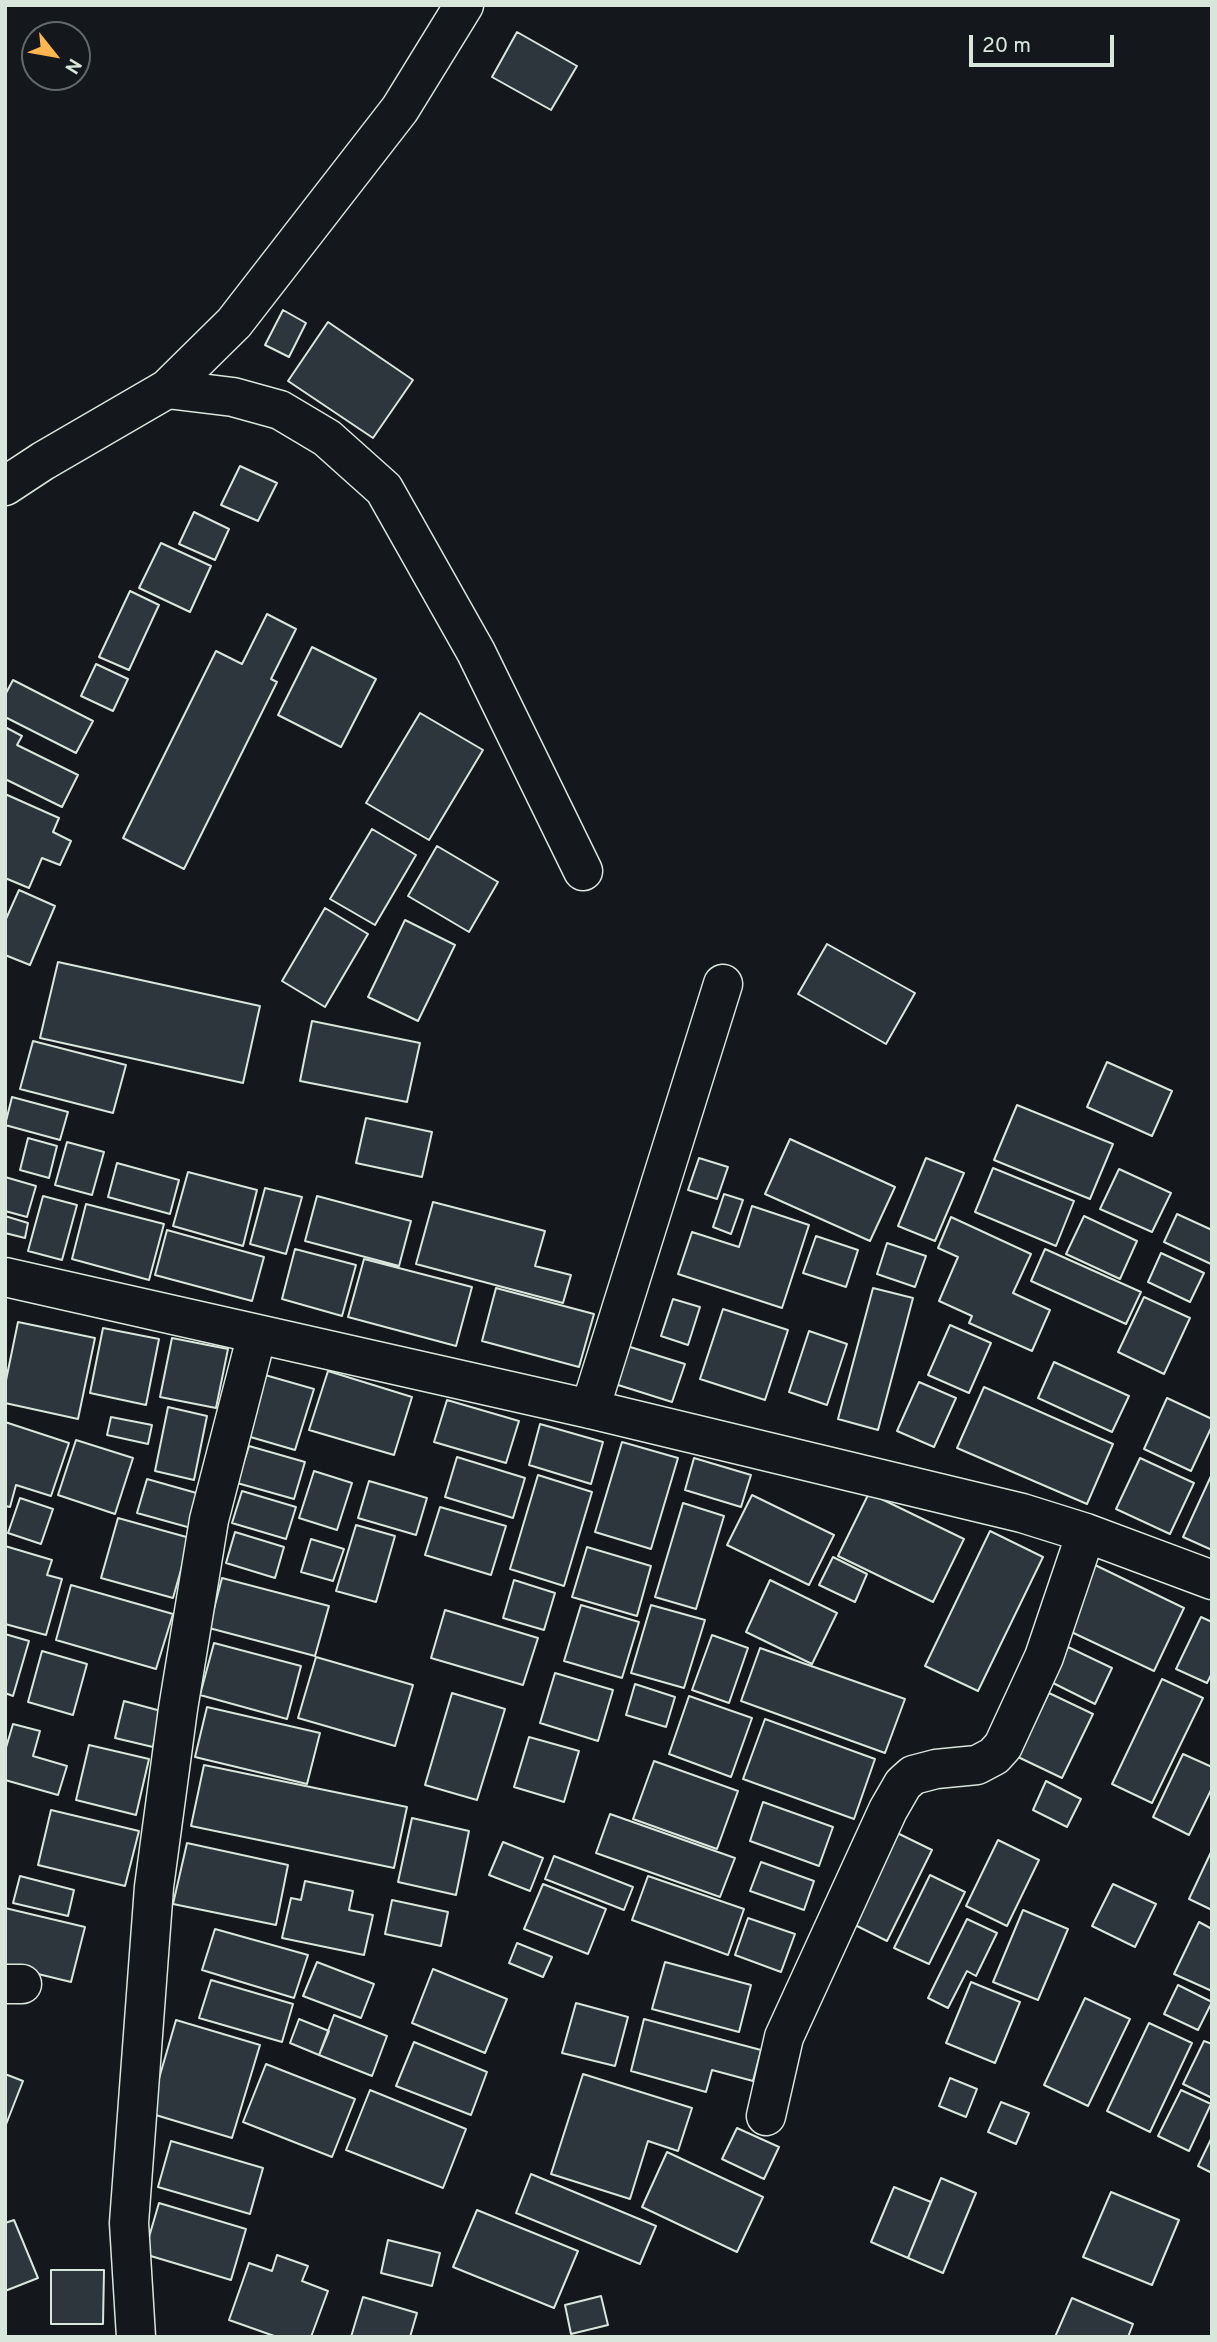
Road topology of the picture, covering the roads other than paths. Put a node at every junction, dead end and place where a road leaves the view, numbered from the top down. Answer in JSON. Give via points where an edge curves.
{"nodes":[{"id":1,"x":464,"y":5,"type":"edge"},
{"id":2,"x":167,"y":389,"type":"junction"},
{"id":3,"x":5,"y":486,"type":"edge"},
{"id":4,"x":583,"y":871,"type":"dead end"},
{"id":5,"x":723,"y":984,"type":"dead end"},
{"id":6,"x":5,"y":1277,"type":"edge"},
{"id":7,"x":257,"y":1334,"type":"junction"},
{"id":8,"x":590,"y":1409,"type":"junction"},
{"id":9,"x":1086,"y":1533,"type":"junction"},
{"id":10,"x":1212,"y":1580,"type":"edge"},
{"id":11,"x":766,"y":2116,"type":"dead end"},
{"id":12,"x":136,"y":2337,"type":"edge"}],
"edges":[{"from":1,"to":2,"type":"street","via":[[400,109],[234,323]]},
{"from":2,"to":3,"type":"street"},
{"from":2,"to":4,"type":"street","via":[[233,397],[280,410],[327,438],[384,489],[476,652]]},
{"from":5,"to":8,"type":"street"},
{"from":6,"to":7,"type":"street"},
{"from":7,"to":8,"type":"street"},
{"from":7,"to":12,"type":"street","via":[[209,1520],[153,1887],[129,2223]]},
{"from":8,"to":9,"type":"street","via":[[1022,1513]]},
{"from":9,"to":10,"type":"street"},
{"from":9,"to":11,"type":"street","via":[[1044,1657],[1003,1746],[976,1765],[936,1769],[913,1775],[902,1784],[784,2037]]}]}
